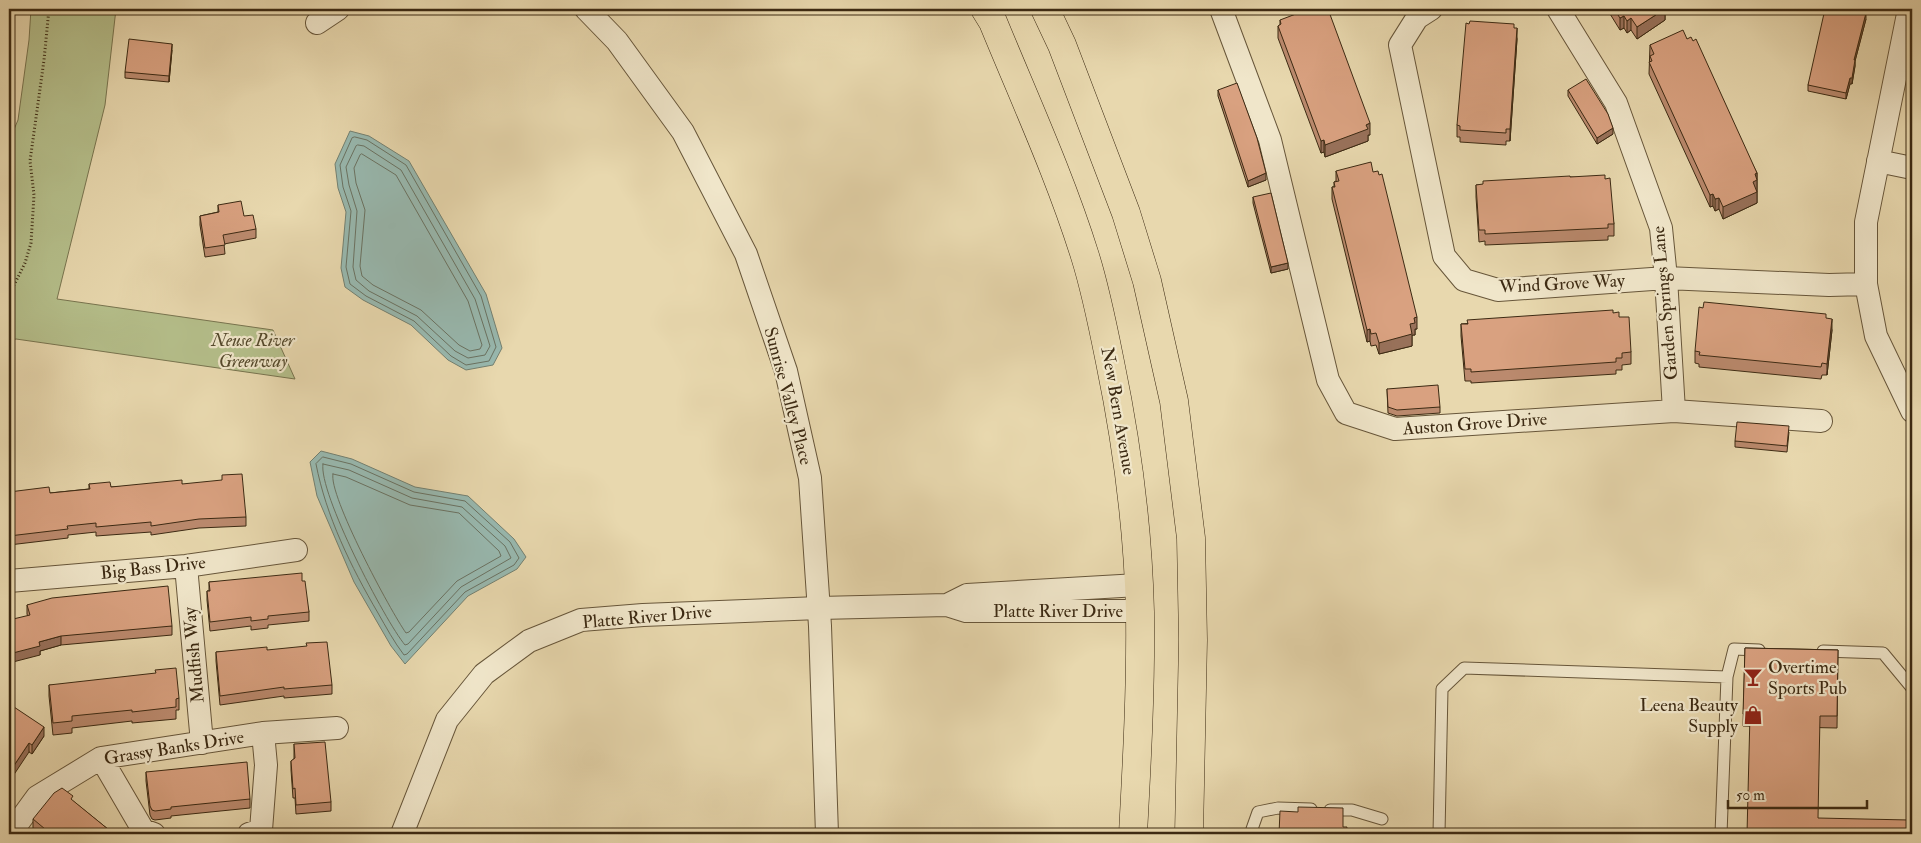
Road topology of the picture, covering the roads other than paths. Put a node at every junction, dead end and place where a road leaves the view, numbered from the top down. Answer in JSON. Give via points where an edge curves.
{"nodes":[{"id":1,"x":338,"y":9,"type":"edge"},
{"id":2,"x":586,"y":9,"type":"edge"},
{"id":3,"x":985,"y":9,"type":"edge"},
{"id":4,"x":1045,"y":9,"type":"edge"},
{"id":5,"x":1056,"y":9,"type":"edge"},
{"id":6,"x":1222,"y":9,"type":"edge"},
{"id":7,"x":1431,"y":9,"type":"edge"},
{"id":8,"x":1558,"y":9,"type":"edge"},
{"id":9,"x":1909,"y":9,"type":"edge"},
{"id":10,"x":317,"y":23,"type":"dead end"},
{"id":11,"x":1062,"y":45,"type":"junction"},
{"id":12,"x":1878,"y":161,"type":"junction"},
{"id":13,"x":1912,"y":168,"type":"edge"},
{"id":14,"x":1666,"y":278,"type":"junction"},
{"id":15,"x":1866,"y":284,"type":"junction"},
{"id":16,"x":1674,"y":410,"type":"junction"},
{"id":17,"x":1912,"y":411,"type":"edge"},
{"id":18,"x":1821,"y":421,"type":"dead end"},
{"id":19,"x":296,"y":550,"type":"dead end"},
{"id":20,"x":186,"y":566,"type":"junction"},
{"id":21,"x":9,"y":581,"type":"edge"},
{"id":22,"x":1139,"y":598,"type":"junction"},
{"id":23,"x":819,"y":608,"type":"junction"},
{"id":24,"x":1774,"y":650,"type":"edge"},
{"id":25,"x":1814,"y":651,"type":"edge"},
{"id":26,"x":1727,"y":677,"type":"junction"},
{"id":27,"x":1912,"y":688,"type":"edge"},
{"id":28,"x":338,"y":728,"type":"dead end"},
{"id":29,"x":263,"y":733,"type":"junction"},
{"id":30,"x":202,"y":744,"type":"junction"},
{"id":31,"x":100,"y":758,"type":"junction"},
{"id":32,"x":1382,"y":818,"type":"dead end"},
{"id":33,"x":10,"y":834,"type":"edge"},
{"id":34,"x":154,"y":834,"type":"edge"},
{"id":35,"x":250,"y":834,"type":"edge"},
{"id":36,"x":402,"y":834,"type":"edge"},
{"id":37,"x":827,"y":834,"type":"edge"},
{"id":38,"x":1133,"y":834,"type":"edge"},
{"id":39,"x":1189,"y":834,"type":"edge"},
{"id":40,"x":1252,"y":834,"type":"edge"},
{"id":41,"x":1439,"y":834,"type":"edge"},
{"id":42,"x":1721,"y":834,"type":"edge"}],
"edges":[{"from":1,"to":10,"type":"street"},
{"from":2,"to":23,"type":"street","name":"Sunrise Valley Place","via":[[617,41],[683,132],[746,254],[786,370],[810,478]]},
{"from":3,"to":22,"type":"main road","name":"New Bern Avenue","via":[[1059,179],[1086,258],[1123,424],[1134,516]]},
{"from":4,"to":11,"type":"main road"},
{"from":5,"to":11,"type":"street"},
{"from":6,"to":16,"type":"street","name":"Auston Grove Drive","via":[[1270,140],[1328,380],[1346,413],[1395,429]]},
{"from":7,"to":14,"type":"street","name":"Wind Grove Way","via":[[1417,18],[1400,46],[1444,256],[1464,280],[1498,290]]},
{"from":8,"to":14,"type":"street","name":"Garden Springs Lane","via":[[1616,103],[1661,228]]},
{"from":9,"to":12,"type":"street"},
{"from":11,"to":39,"type":"main road","via":[[1126,213],[1147,281],[1174,401],[1191,538]]},
{"from":12,"to":13,"type":"street"},
{"from":12,"to":15,"type":"street","via":[[1866,222]]},
{"from":14,"to":15,"type":"street","name":"Wind Grove Way"},
{"from":14,"to":16,"type":"street","name":"Garden Springs Lane"},
{"from":15,"to":17,"type":"street","via":[[1876,336]]},
{"from":16,"to":18,"type":"street","name":"Auston Grove Drive"},
{"from":19,"to":20,"type":"street","name":"Big Bass Drive"},
{"from":20,"to":21,"type":"street","name":"Big Bass Drive"},
{"from":20,"to":30,"type":"street","name":"Mudfish Way"},
{"from":22,"to":23,"type":"street","name":"Platte River Drive","via":[[967,596],[946,605]]},
{"from":22,"to":38,"type":"main road","name":"New Bern Avenue","via":[[1139,708]]},
{"from":23,"to":36,"type":"street","name":"Platte River Drive","via":[[643,614],[581,620],[529,641],[484,674],[447,720]]},
{"from":23,"to":37,"type":"street","name":"Sunrise Valley Place"},
{"from":24,"to":26,"type":"lane","via":[[1734,649]]},
{"from":25,"to":27,"type":"lane","via":[[1883,653]]},
{"from":26,"to":41,"type":"lane","via":[[1464,668],[1442,689]]},
{"from":26,"to":42,"type":"lane"},
{"from":28,"to":29,"type":"street","name":"Grassy Banks Drive"},
{"from":29,"to":30,"type":"street","name":"Grassy Banks Drive"},
{"from":29,"to":35,"type":"street","via":[[266,765],[261,830]]},
{"from":30,"to":31,"type":"street","name":"Grassy Banks Drive"},
{"from":31,"to":33,"type":"street","name":"Grassy Banks Drive","via":[[37,797]]},
{"from":31,"to":34,"type":"street","via":[[143,830]]},
{"from":32,"to":40,"type":"lane","via":[[1352,810],[1278,808],[1258,812]]}]}
